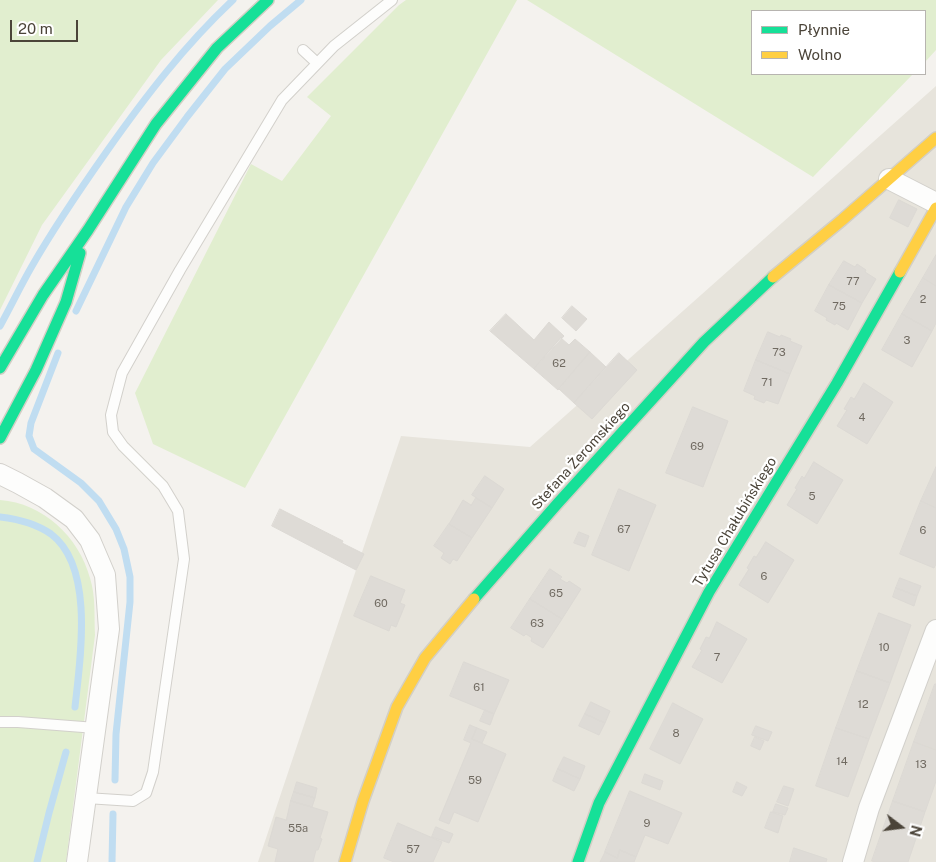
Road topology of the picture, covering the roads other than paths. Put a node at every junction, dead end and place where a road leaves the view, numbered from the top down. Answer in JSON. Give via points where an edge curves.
{"nodes":[{"id":1,"x":268,"y":0,"type":"edge"},
{"id":2,"x":392,"y":0,"type":"edge"},
{"id":3,"x":303,"y":50,"type":"dead end"},
{"id":4,"x":318,"y":63,"type":"junction"},
{"id":5,"x":936,"y":138,"type":"edge"},
{"id":6,"x":889,"y":179,"type":"junction"},
{"id":7,"x":936,"y":203,"type":"edge"},
{"id":8,"x":936,"y":208,"type":"edge"},
{"id":9,"x":88,"y":230,"type":"junction"},
{"id":10,"x":0,"y":368,"type":"edge"},
{"id":11,"x":0,"y":438,"type":"edge"},
{"id":12,"x":0,"y":474,"type":"edge"},
{"id":13,"x":936,"y":630,"type":"edge"},
{"id":14,"x":0,"y":722,"type":"edge"},
{"id":15,"x":96,"y":728,"type":"junction"},
{"id":16,"x":86,"y":798,"type":"junction"},
{"id":17,"x":77,"y":862,"type":"edge"},
{"id":18,"x":345,"y":862,"type":"edge"},
{"id":19,"x":578,"y":862,"type":"edge"},
{"id":20,"x":853,"y":862,"type":"edge"}],
"edges":[{"from":1,"to":9,"type":"street","via":[[217,48],[156,124]]},
{"from":2,"to":4,"type":"lane","via":[[334,46]]},
{"from":3,"to":4,"type":"lane"},
{"from":4,"to":16,"type":"lane","via":[[282,100],[122,373],[111,415],[113,432],[162,486],[178,510],[184,559],[153,772],[146,793],[133,801]]},
{"from":5,"to":6,"type":"street","name":"Stefana Żeromskiego"},
{"from":6,"to":7,"type":"street"},
{"from":6,"to":18,"type":"street","name":"Stefana Żeromskiego","via":[[781,270],[704,342],[552,510],[425,658],[397,708]]},
{"from":8,"to":19,"type":"street","name":"Tytusa Chałubińskiego","via":[[837,383],[709,592],[599,804]]},
{"from":9,"to":10,"type":"street","via":[[43,295]]},
{"from":9,"to":11,"type":"street","via":[[66,302],[36,370]]},
{"from":12,"to":15,"type":"street","via":[[45,498],[74,519],[90,540],[105,575],[109,629]]},
{"from":13,"to":20,"type":"street","via":[[869,808]]},
{"from":14,"to":15,"type":"lane"},
{"from":15,"to":16,"type":"street"},
{"from":16,"to":17,"type":"street"}]}
